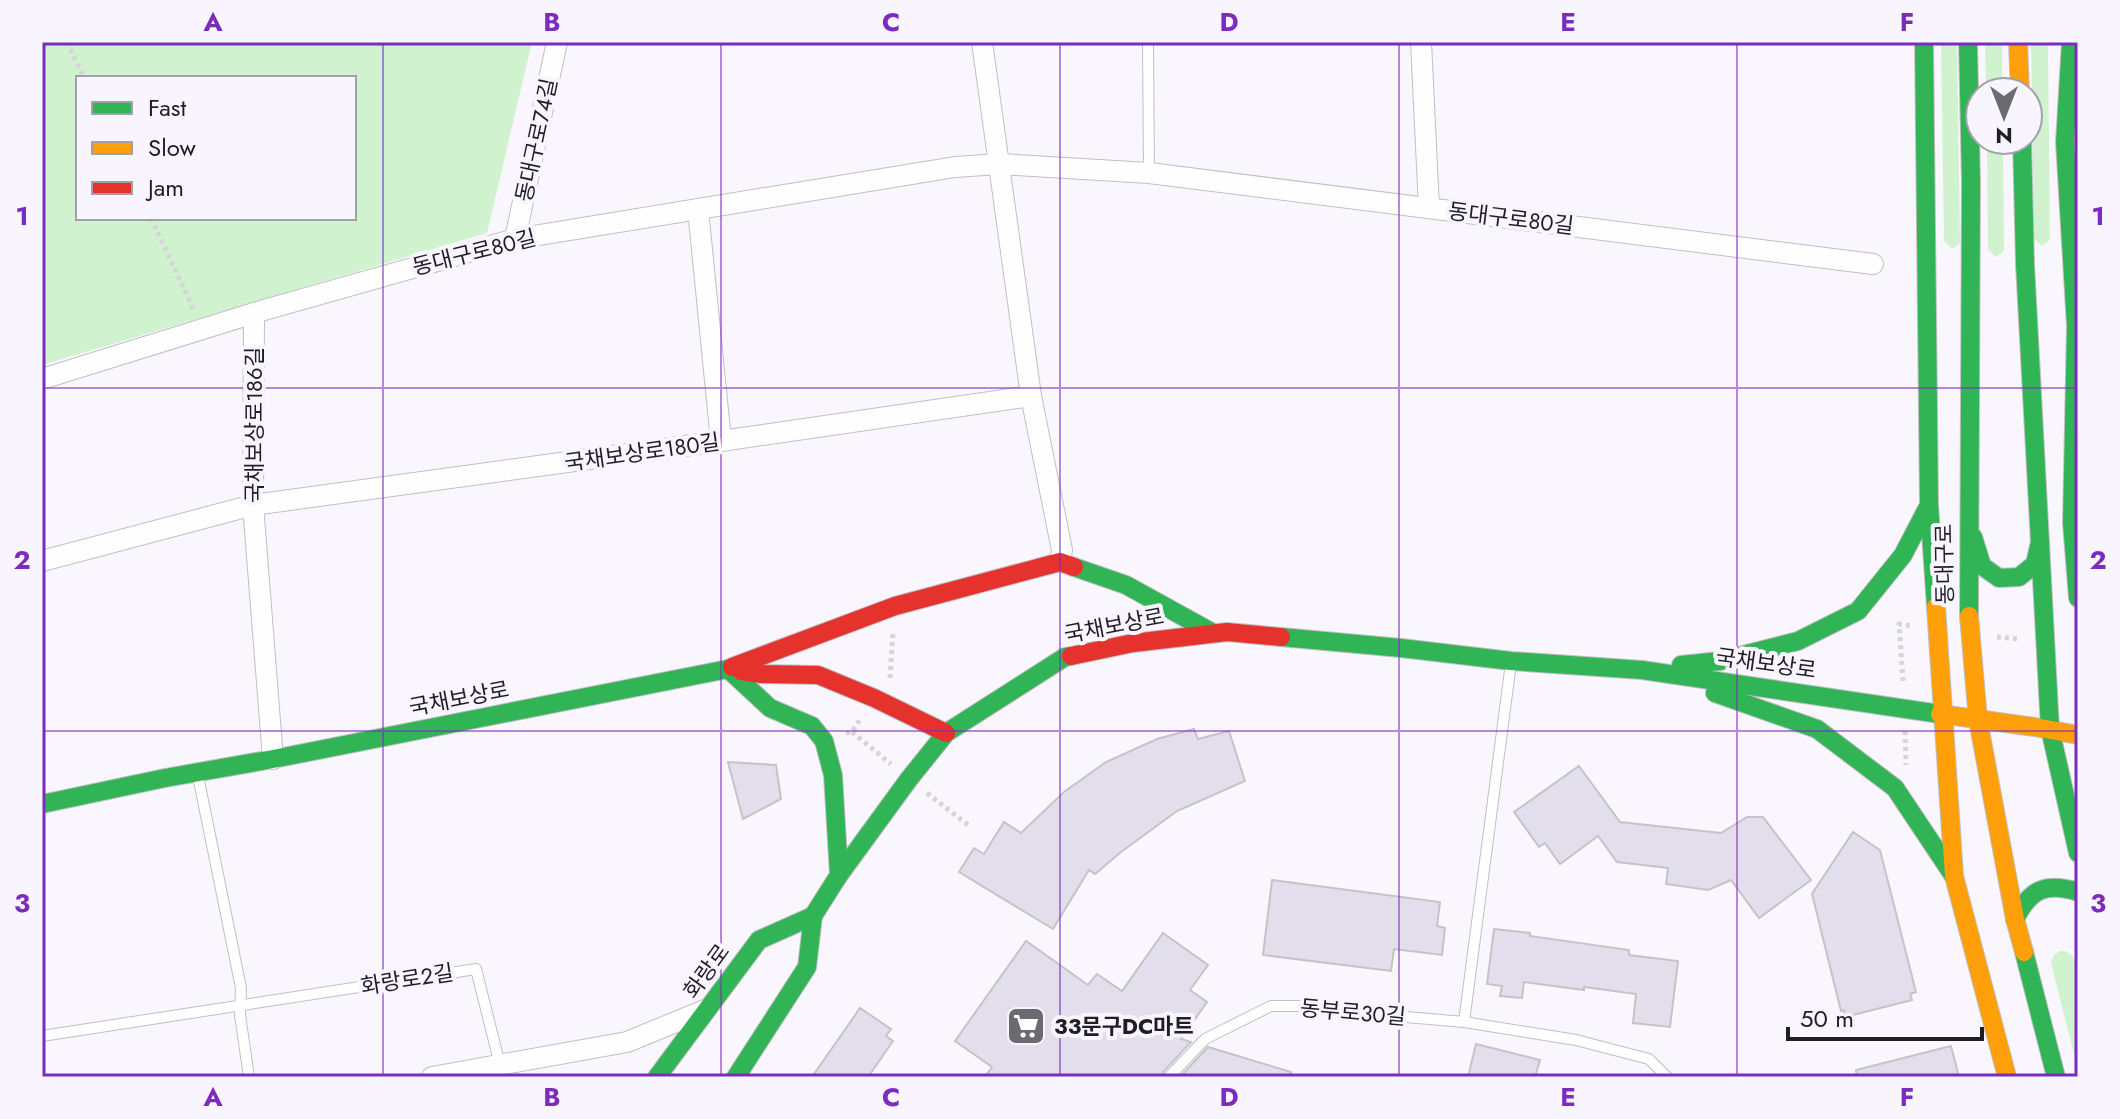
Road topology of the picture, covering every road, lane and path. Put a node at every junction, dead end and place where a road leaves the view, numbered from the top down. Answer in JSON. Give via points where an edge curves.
{"nodes":[{"id":1,"x":67,"y":42,"type":"edge"},
{"id":2,"x":557,"y":42,"type":"edge"},
{"id":3,"x":982,"y":42,"type":"edge"},
{"id":4,"x":1148,"y":42,"type":"edge"},
{"id":5,"x":1421,"y":42,"type":"edge"},
{"id":6,"x":1924,"y":42,"type":"edge"},
{"id":7,"x":1968,"y":42,"type":"edge"},
{"id":8,"x":2018,"y":42,"type":"edge"},
{"id":9,"x":2071,"y":42,"type":"edge"},
{"id":10,"x":83,"y":76,"type":"edge"},
{"id":11,"x":2019,"y":76,"type":"edge"},
{"id":12,"x":2022,"y":156,"type":"edge"},
{"id":13,"x":999,"y":164,"type":"junction"},
{"id":14,"x":1149,"y":173,"type":"junction"},
{"id":15,"x":1429,"y":208,"type":"junction"},
{"id":16,"x":698,"y":209,"type":"junction"},
{"id":17,"x":152,"y":220,"type":"edge"},
{"id":18,"x":515,"y":239,"type":"junction"},
{"id":19,"x":1873,"y":264,"type":"dead end"},
{"id":20,"x":254,"y":313,"type":"junction"},
{"id":21,"x":203,"y":329,"type":"junction"},
{"id":22,"x":42,"y":379,"type":"edge"},
{"id":23,"x":1031,"y":396,"type":"junction"},
{"id":24,"x":721,"y":441,"type":"junction"},
{"id":25,"x":1929,"y":504,"type":"junction"},
{"id":26,"x":253,"y":505,"type":"junction"},
{"id":27,"x":1967,"y":517,"type":"junction"},
{"id":28,"x":2072,"y":523,"type":"junction"},
{"id":29,"x":2040,"y":544,"type":"junction"},
{"id":30,"x":2078,"y":554,"type":"edge"},
{"id":31,"x":42,"y":561,"type":"edge"},
{"id":32,"x":1060,"y":562,"type":"junction"},
{"id":33,"x":2078,"y":598,"type":"edge"},
{"id":34,"x":1213,"y":633,"type":"junction"},
{"id":35,"x":1511,"y":661,"type":"junction"},
{"id":36,"x":728,"y":669,"type":"junction"},
{"id":37,"x":1642,"y":670,"type":"junction"},
{"id":38,"x":1942,"y":716,"type":"junction"},
{"id":39,"x":1978,"y":720,"type":"junction"},
{"id":40,"x":2050,"y":729,"type":"junction"},
{"id":41,"x":946,"y":733,"type":"junction"},
{"id":42,"x":2078,"y":735,"type":"edge"},
{"id":43,"x":273,"y":759,"type":"junction"},
{"id":44,"x":197,"y":772,"type":"junction"},
{"id":45,"x":42,"y":804,"type":"edge"},
{"id":46,"x":2078,"y":853,"type":"edge"},
{"id":47,"x":839,"y":875,"type":"junction"},
{"id":48,"x":1954,"y":876,"type":"junction"},
{"id":49,"x":2078,"y":892,"type":"edge"},
{"id":50,"x":813,"y":916,"type":"junction"},
{"id":51,"x":2015,"y":919,"type":"junction"},
{"id":52,"x":241,"y":1005,"type":"junction"},
{"id":53,"x":709,"y":1009,"type":"junction"},
{"id":54,"x":1464,"y":1022,"type":"junction"},
{"id":55,"x":42,"y":1036,"type":"edge"},
{"id":56,"x":500,"y":1065,"type":"junction"},
{"id":57,"x":249,"y":1077,"type":"edge"},
{"id":58,"x":432,"y":1077,"type":"edge"},
{"id":59,"x":657,"y":1077,"type":"edge"},
{"id":60,"x":736,"y":1077,"type":"edge"},
{"id":61,"x":1169,"y":1077,"type":"edge"},
{"id":62,"x":1667,"y":1077,"type":"edge"},
{"id":63,"x":2007,"y":1077,"type":"edge"},
{"id":64,"x":2056,"y":1077,"type":"edge"}],
"edges":[{"from":1,"to":10,"type":"path"},
{"from":2,"to":18,"type":"street","name":"동대구로74길"},
{"from":3,"to":13,"type":"street"},
{"from":4,"to":14,"type":"lane"},
{"from":5,"to":15,"type":"street"},
{"from":6,"to":25,"type":"main road","name":"동대구로"},
{"from":7,"to":27,"type":"main road","name":"동대구로"},
{"from":8,"to":11,"type":"main road"},
{"from":9,"to":28,"type":"main road","via":[[2065,142],[2076,326]]},
{"from":12,"to":29,"type":"main road"},
{"from":13,"to":14,"type":"street","name":"동대구로80길"},
{"from":13,"to":16,"type":"street","name":"동대구로80길"},
{"from":13,"to":23,"type":"street"},
{"from":14,"to":15,"type":"street","name":"동대구로80길"},
{"from":15,"to":19,"type":"street","name":"동대구로80길"},
{"from":16,"to":18,"type":"street","name":"동대구로80길"},
{"from":16,"to":24,"type":"street"},
{"from":17,"to":21,"type":"path"},
{"from":18,"to":20,"type":"street","name":"동대구로80길"},
{"from":20,"to":21,"type":"street","name":"국채보상로186길"},
{"from":20,"to":26,"type":"street","name":"국채보상로186길"},
{"from":21,"to":22,"type":"street","name":"국채보상로186길"},
{"from":23,"to":24,"type":"street","name":"국채보상로180길"},
{"from":23,"to":32,"type":"street","via":[[1062,550]]},
{"from":24,"to":26,"type":"street","name":"국채보상로180길"},
{"from":25,"to":37,"type":"main road","via":[[1903,555],[1858,611],[1798,641],[1720,661]]},
{"from":25,"to":38,"type":"main road","name":"동대구로"},
{"from":26,"to":31,"type":"street","name":"국채보상로180길"},
{"from":26,"to":43,"type":"street","name":"국채보상로186길"},
{"from":27,"to":29,"type":"main road","via":[[1982,566],[1999,578],[2019,577],[2035,564]]},
{"from":27,"to":39,"type":"main road","name":"동대구로"},
{"from":28,"to":30,"type":"main road"},
{"from":28,"to":33,"type":"main road"},
{"from":29,"to":40,"type":"main road"},
{"from":32,"to":34,"type":"main road","via":[[1126,585]]},
{"from":32,"to":36,"type":"main road","via":[[895,606]]},
{"from":34,"to":35,"type":"main road","name":"국채보상로"},
{"from":34,"to":41,"type":"main road","name":"국채보상로","via":[[1065,657]]},
{"from":35,"to":37,"type":"main road","name":"국채보상로"},
{"from":35,"to":54,"type":"lane"},
{"from":36,"to":41,"type":"main road","name":"국채보상로","via":[[818,675]]},
{"from":36,"to":43,"type":"main road","name":"국채보상로"},
{"from":36,"to":47,"type":"main road","via":[[770,708],[812,726],[824,741],[833,775]]},
{"from":37,"to":38,"type":"main road","name":"국채보상로"},
{"from":37,"to":48,"type":"main road","via":[[1817,729],[1895,788]]},
{"from":38,"to":39,"type":"main road","name":"국채보상로"},
{"from":38,"to":48,"type":"main road","name":"동대구로"},
{"from":39,"to":40,"type":"main road","name":"국채보상로"},
{"from":39,"to":51,"type":"main road","name":"동대구로"},
{"from":40,"to":42,"type":"main road","name":"국채보상로"},
{"from":40,"to":46,"type":"main road"},
{"from":41,"to":47,"type":"main road"},
{"from":43,"to":44,"type":"main road","name":"국채보상로"},
{"from":44,"to":45,"type":"main road","name":"국채보상로"},
{"from":44,"to":52,"type":"lane"},
{"from":47,"to":50,"type":"main road"},
{"from":48,"to":63,"type":"main road"},
{"from":49,"to":51,"type":"main road","via":[[2048,887],[2033,893]]},
{"from":50,"to":53,"type":"main road","name":"화랑로","via":[[759,940]]},
{"from":50,"to":60,"type":"main road","via":[[807,967]]},
{"from":51,"to":64,"type":"main road","name":"동대구로"},
{"from":52,"to":55,"type":"lane"},
{"from":52,"to":56,"type":"lane","name":"화랑로2길","via":[[476,969]]},
{"from":52,"to":57,"type":"lane"},
{"from":53,"to":56,"type":"street","via":[[627,1042]]},
{"from":53,"to":59,"type":"main road","name":"화랑로"},
{"from":54,"to":61,"type":"lane","name":"동부로30길","via":[[1271,1006],[1205,1039]]},
{"from":54,"to":62,"type":"lane","name":"동부로30길","via":[[1576,1040],[1649,1059]]},
{"from":56,"to":58,"type":"street"}]}
